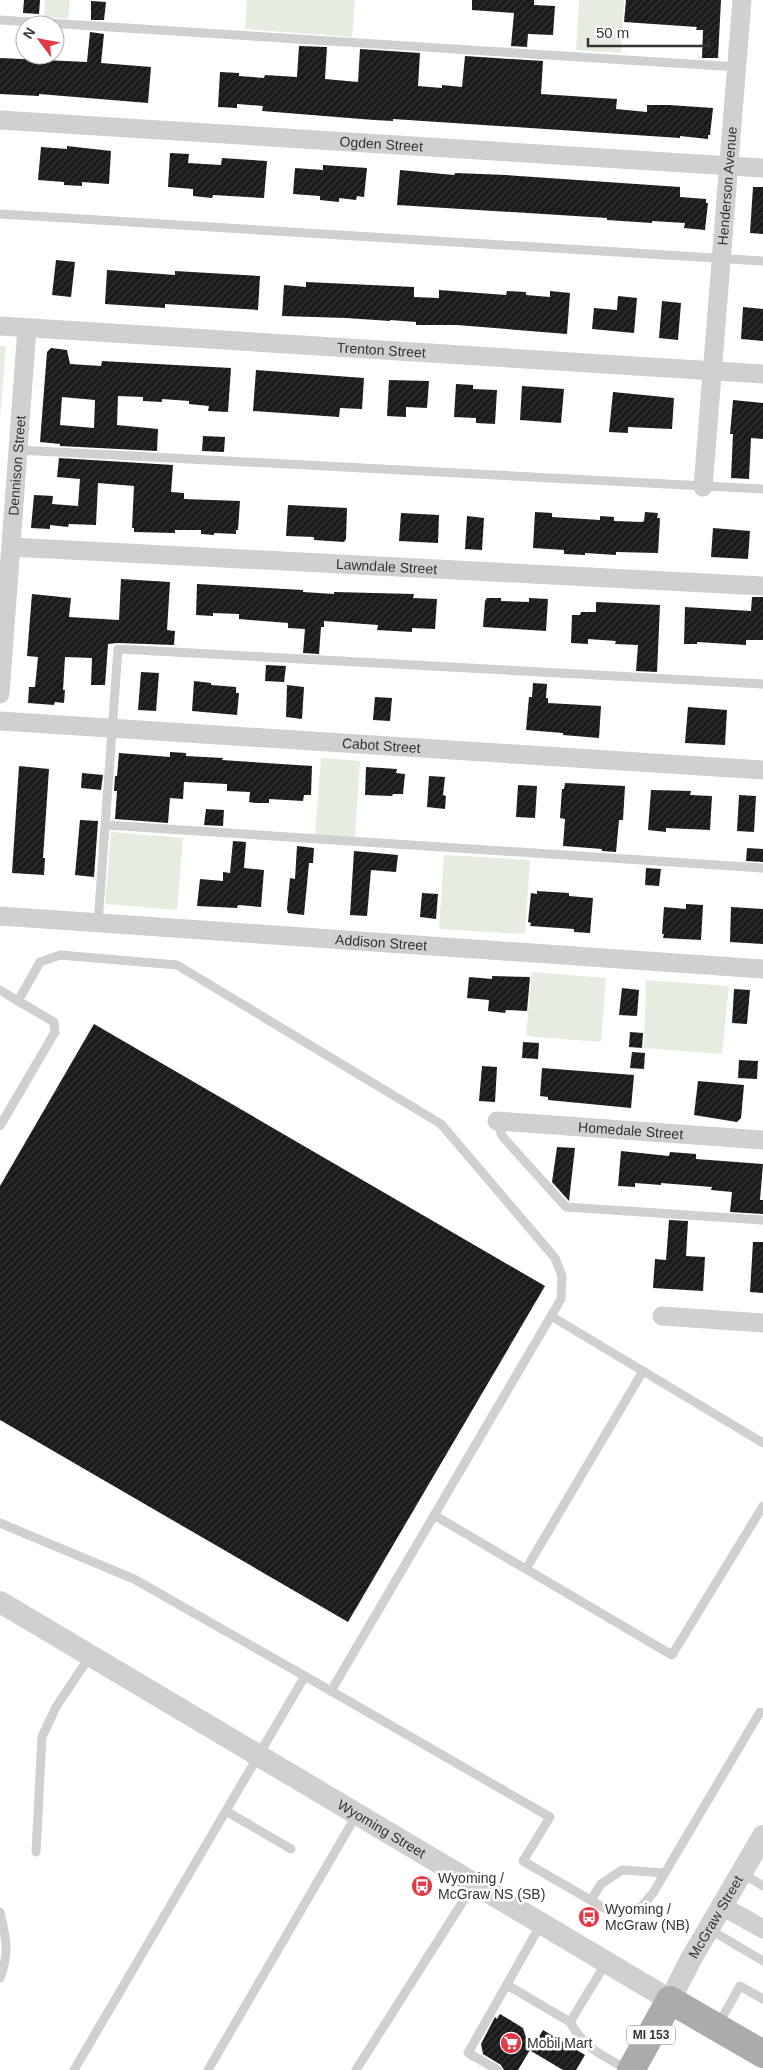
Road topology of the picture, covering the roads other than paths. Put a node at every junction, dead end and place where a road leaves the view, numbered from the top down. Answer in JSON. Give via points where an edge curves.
{"nodes":[{"id":1,"x":742,"y":0,"type":"edge"},
{"id":2,"x":0,"y":20,"type":"edge"},
{"id":3,"x":736,"y":67,"type":"junction"},
{"id":4,"x":0,"y":120,"type":"edge"},
{"id":5,"x":729,"y":166,"type":"junction"},
{"id":6,"x":763,"y":168,"type":"edge"},
{"id":7,"x":0,"y":214,"type":"edge"},
{"id":8,"x":721,"y":258,"type":"junction"},
{"id":9,"x":763,"y":261,"type":"edge"},
{"id":10,"x":0,"y":326,"type":"edge"},
{"id":11,"x":27,"y":328,"type":"junction"},
{"id":12,"x":712,"y":371,"type":"junction"},
{"id":13,"x":763,"y":374,"type":"edge"},
{"id":14,"x":18,"y":450,"type":"junction"},
{"id":15,"x":703,"y":487,"type":"junction"},
{"id":16,"x":763,"y":489,"type":"edge"},
{"id":17,"x":11,"y":547,"type":"junction"},
{"id":18,"x":763,"y":586,"type":"edge"},
{"id":19,"x":763,"y":684,"type":"edge"},
{"id":20,"x":0,"y":694,"type":"edge"},
{"id":21,"x":0,"y":721,"type":"edge"},
{"id":22,"x":113,"y":729,"type":"junction"},
{"id":23,"x":763,"y":770,"type":"edge"},
{"id":24,"x":106,"y":825,"type":"junction"},
{"id":25,"x":763,"y":868,"type":"edge"},
{"id":26,"x":0,"y":916,"type":"edge"},
{"id":27,"x":98,"y":923,"type":"junction"},
{"id":28,"x":763,"y":969,"type":"edge"},
{"id":29,"x":0,"y":990,"type":"edge"},
{"id":30,"x":18,"y":1001,"type":"junction"},
{"id":31,"x":497,"y":1121,"type":"joint"},
{"id":32,"x":0,"y":1126,"type":"edge"},
{"id":33,"x":763,"y":1140,"type":"edge"},
{"id":34,"x":763,"y":1220,"type":"edge"},
{"id":35,"x":551,"y":1316,"type":"junction"},
{"id":36,"x":662,"y":1316,"type":"dead end"},
{"id":37,"x":763,"y":1323,"type":"edge"},
{"id":38,"x":643,"y":1371,"type":"junction"},
{"id":39,"x":763,"y":1443,"type":"edge"},
{"id":40,"x":763,"y":1506,"type":"edge"},
{"id":41,"x":434,"y":1515,"type":"junction"},
{"id":42,"x":0,"y":1523,"type":"edge"},
{"id":43,"x":526,"y":1569,"type":"junction"},
{"id":44,"x":0,"y":1602,"type":"edge"},
{"id":45,"x":90,"y":1655,"type":"junction"},
{"id":46,"x":304,"y":1676,"type":"junction"},
{"id":47,"x":331,"y":1691,"type":"junction"},
{"id":48,"x":762,"y":1711,"type":"edge"},
{"id":49,"x":258,"y":1755,"type":"junction"},
{"id":50,"x":226,"y":1811,"type":"junction"},
{"id":51,"x":357,"y":1814,"type":"junction"},
{"id":52,"x":762,"y":1842,"type":"edge"},
{"id":53,"x":291,"y":1849,"type":"dead end"},
{"id":54,"x":36,"y":1852,"type":"dead end"},
{"id":55,"x":665,"y":1872,"type":"junction"},
{"id":56,"x":741,"y":1873,"type":"junction"},
{"id":57,"x":474,"y":1884,"type":"junction"},
{"id":58,"x":763,"y":1886,"type":"edge"},
{"id":59,"x":591,"y":1900,"type":"junction"},
{"id":60,"x":722,"y":1906,"type":"junction"},
{"id":61,"x":0,"y":1912,"type":"edge"},
{"id":62,"x":541,"y":1924,"type":"junction"},
{"id":63,"x":760,"y":1925,"type":"edge"},
{"id":64,"x":709,"y":1929,"type":"junction"},
{"id":65,"x":763,"y":1961,"type":"edge"},
{"id":66,"x":606,"y":1962,"type":"junction"},
{"id":67,"x":0,"y":1978,"type":"edge"},
{"id":68,"x":507,"y":1985,"type":"junction"},
{"id":69,"x":763,"y":1999,"type":"edge"},
{"id":70,"x":670,"y":2000,"type":"junction"},
{"id":71,"x":570,"y":2022,"type":"junction"},
{"id":72,"x":716,"y":2027,"type":"junction"},
{"id":73,"x":763,"y":2054,"type":"edge"},
{"id":74,"x":74,"y":2070,"type":"edge"},
{"id":75,"x":208,"y":2070,"type":"edge"},
{"id":76,"x":356,"y":2070,"type":"edge"},
{"id":77,"x":498,"y":2070,"type":"edge"},
{"id":78,"x":630,"y":2070,"type":"edge"}],
"edges":[{"from":1,"to":3,"type":"street","name":"Henderson Avenue"},
{"from":2,"to":3,"type":"lane"},
{"from":3,"to":5,"type":"street","name":"Henderson Avenue"},
{"from":4,"to":5,"type":"street","name":"Ogden Street"},
{"from":5,"to":6,"type":"street","name":"Ogden Street"},
{"from":5,"to":8,"type":"street","name":"Henderson Avenue"},
{"from":7,"to":8,"type":"lane"},
{"from":8,"to":9,"type":"lane"},
{"from":8,"to":12,"type":"street","name":"Henderson Avenue"},
{"from":10,"to":11,"type":"street","name":"Trenton Street"},
{"from":11,"to":12,"type":"street","name":"Trenton Street"},
{"from":11,"to":14,"type":"street","name":"Dennison Street"},
{"from":12,"to":13,"type":"street","name":"Trenton Street"},
{"from":12,"to":15,"type":"street","name":"Henderson Avenue"},
{"from":14,"to":15,"type":"lane"},
{"from":14,"to":17,"type":"street","name":"Dennison Street"},
{"from":15,"to":16,"type":"lane"},
{"from":17,"to":18,"type":"street","name":"Lawndale Street"},
{"from":17,"to":20,"type":"street","name":"Dennison Street"},
{"from":19,"to":22,"type":"lane","via":[[118,649]]},
{"from":21,"to":22,"type":"street","name":"Cabot Street"},
{"from":22,"to":23,"type":"street","name":"Cabot Street"},
{"from":22,"to":24,"type":"lane"},
{"from":24,"to":25,"type":"lane"},
{"from":24,"to":27,"type":"lane"},
{"from":26,"to":27,"type":"street","name":"Addison Street"},
{"from":27,"to":28,"type":"street","name":"Addison Street"},
{"from":29,"to":30,"type":"lane"},
{"from":30,"to":32,"type":"lane","via":[[54,1022],[55,1032]]},
{"from":30,"to":35,"type":"lane","via":[[40,962],[60,954],[177,966],[441,1124],[555,1258],[562,1276],[561,1299]]},
{"from":31,"to":33,"type":"street","name":"Homedale Street"},
{"from":31,"to":34,"type":"lane","via":[[502,1136],[566,1207]]},
{"from":35,"to":38,"type":"lane"},
{"from":35,"to":41,"type":"lane"},
{"from":36,"to":37,"type":"street"},
{"from":38,"to":39,"type":"lane"},
{"from":38,"to":43,"type":"lane"},
{"from":40,"to":43,"type":"lane","via":[[672,1655]]},
{"from":41,"to":43,"type":"lane"},
{"from":41,"to":47,"type":"lane"},
{"from":42,"to":46,"type":"lane","via":[[134,1579]]},
{"from":44,"to":45,"type":"street","name":"Wyoming Street"},
{"from":45,"to":49,"type":"street","name":"Wyoming Street"},
{"from":45,"to":54,"type":"lane","via":[[56,1707],[42,1737]]},
{"from":46,"to":47,"type":"lane"},
{"from":46,"to":49,"type":"lane"},
{"from":47,"to":59,"type":"lane","via":[[550,1817],[524,1861]]},
{"from":48,"to":55,"type":"lane"},
{"from":49,"to":50,"type":"lane"},
{"from":49,"to":51,"type":"street","name":"Wyoming Street"},
{"from":50,"to":53,"type":"lane"},
{"from":50,"to":74,"type":"lane"},
{"from":51,"to":57,"type":"street","name":"Wyoming Street"},
{"from":51,"to":75,"type":"lane"},
{"from":52,"to":56,"type":"street","name":"McGraw Street"},
{"from":55,"to":59,"type":"lane","via":[[622,1870],[601,1884]]},
{"from":55,"to":59,"type":"lane","via":[[641,1907],[624,1911],[604,1908]]},
{"from":56,"to":58,"type":"lane"},
{"from":56,"to":60,"type":"street","name":"McGraw Street"},
{"from":57,"to":62,"type":"street","name":"Wyoming Street"},
{"from":57,"to":76,"type":"lane"},
{"from":60,"to":63,"type":"street"},
{"from":60,"to":64,"type":"street","name":"McGraw Street"},
{"from":61,"to":67,"type":"lane","via":[[7,1961]]},
{"from":62,"to":66,"type":"street","name":"Wyoming Street"},
{"from":62,"to":68,"type":"lane"},
{"from":64,"to":65,"type":"lane"},
{"from":64,"to":70,"type":"street","name":"McGraw Street"},
{"from":66,"to":70,"type":"street","name":"Wyoming Street"},
{"from":66,"to":71,"type":"lane"},
{"from":68,"to":71,"type":"lane"},
{"from":68,"to":77,"type":"lane","via":[[468,2053]]},
{"from":69,"to":72,"type":"lane","via":[[740,1986]]},
{"from":70,"to":72,"type":"main road","name":"Wyoming Street"},
{"from":70,"to":78,"type":"main road","number":"MI 153"},
{"from":71,"to":78,"type":"lane","via":[[588,2046]]},
{"from":72,"to":73,"type":"main road","name":"Wyoming Street"}]}
